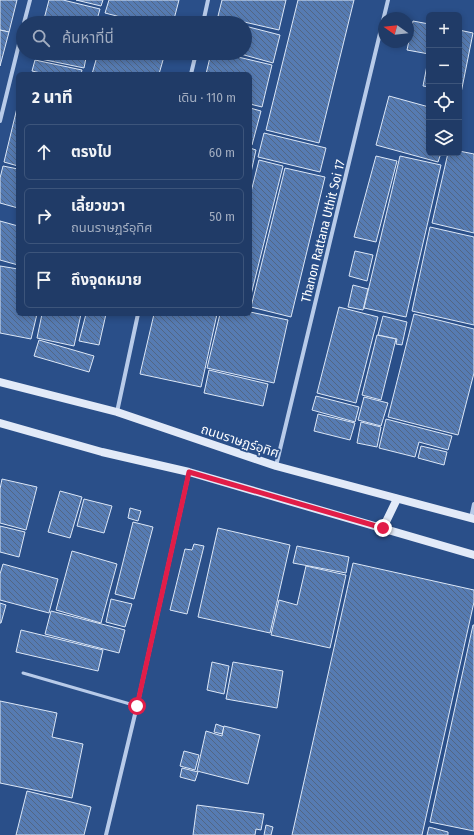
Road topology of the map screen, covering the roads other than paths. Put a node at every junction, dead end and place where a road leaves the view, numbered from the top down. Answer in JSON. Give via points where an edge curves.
{"nodes":[{"id":1,"x":30,"y":0,"type":"edge"},
{"id":2,"x":208,"y":0,"type":"edge"},
{"id":3,"x":388,"y":0,"type":"edge"},
{"id":4,"x":26,"y":16,"type":"edge"},
{"id":5,"x":205,"y":16,"type":"edge"},
{"id":6,"x":16,"y":56,"type":"edge"},
{"id":7,"x":194,"y":60,"type":"edge"},
{"id":8,"x":191,"y":72,"type":"edge"},
{"id":9,"x":0,"y":121,"type":"edge"},
{"id":10,"x":138,"y":316,"type":"edge"},
{"id":11,"x":0,"y":382,"type":"edge"},
{"id":12,"x":117,"y":412,"type":"junction"},
{"id":13,"x":0,"y":423,"type":"edge"},
{"id":14,"x":276,"y":466,"type":"junction"},
{"id":15,"x":189,"y":472,"type":"junction"},
{"id":16,"x":397,"y":499,"type":"junction"},
{"id":17,"x":474,"y":504,"type":"edge"},
{"id":18,"x":472,"y":519,"type":"edge"},
{"id":19,"x":383,"y":528,"type":"junction"},
{"id":20,"x":474,"y":555,"type":"edge"},
{"id":21,"x":23,"y":673,"type":"dead end"},
{"id":22,"x":137,"y":706,"type":"junction"},
{"id":23,"x":106,"y":835,"type":"edge"}],
"edges":[{"from":1,"to":4,"type":"street"},
{"from":2,"to":5,"type":"street"},
{"from":3,"to":14,"type":"street","name":"Thanon Rattana Uthit Soi 17"},
{"from":6,"to":9,"type":"street"},
{"from":7,"to":8,"type":"street"},
{"from":10,"to":12,"type":"street"},
{"from":11,"to":12,"type":"street","name":"ถนนราษฏร์อุทิศ"},
{"from":12,"to":14,"type":"street","name":"ถนนราษฏร์อุทิศ"},
{"from":13,"to":15,"type":"street","via":[[102,452]]},
{"from":14,"to":16,"type":"street","name":"ถนนราษฏร์อุทิศ"},
{"from":15,"to":19,"type":"street"},
{"from":15,"to":22,"type":"street"},
{"from":16,"to":18,"type":"street","name":"ถนนราษฏร์อุทิศ"},
{"from":16,"to":19,"type":"street"},
{"from":17,"to":18,"type":"street"},
{"from":19,"to":20,"type":"street"},
{"from":21,"to":22,"type":"lane"},
{"from":22,"to":23,"type":"street"}]}
